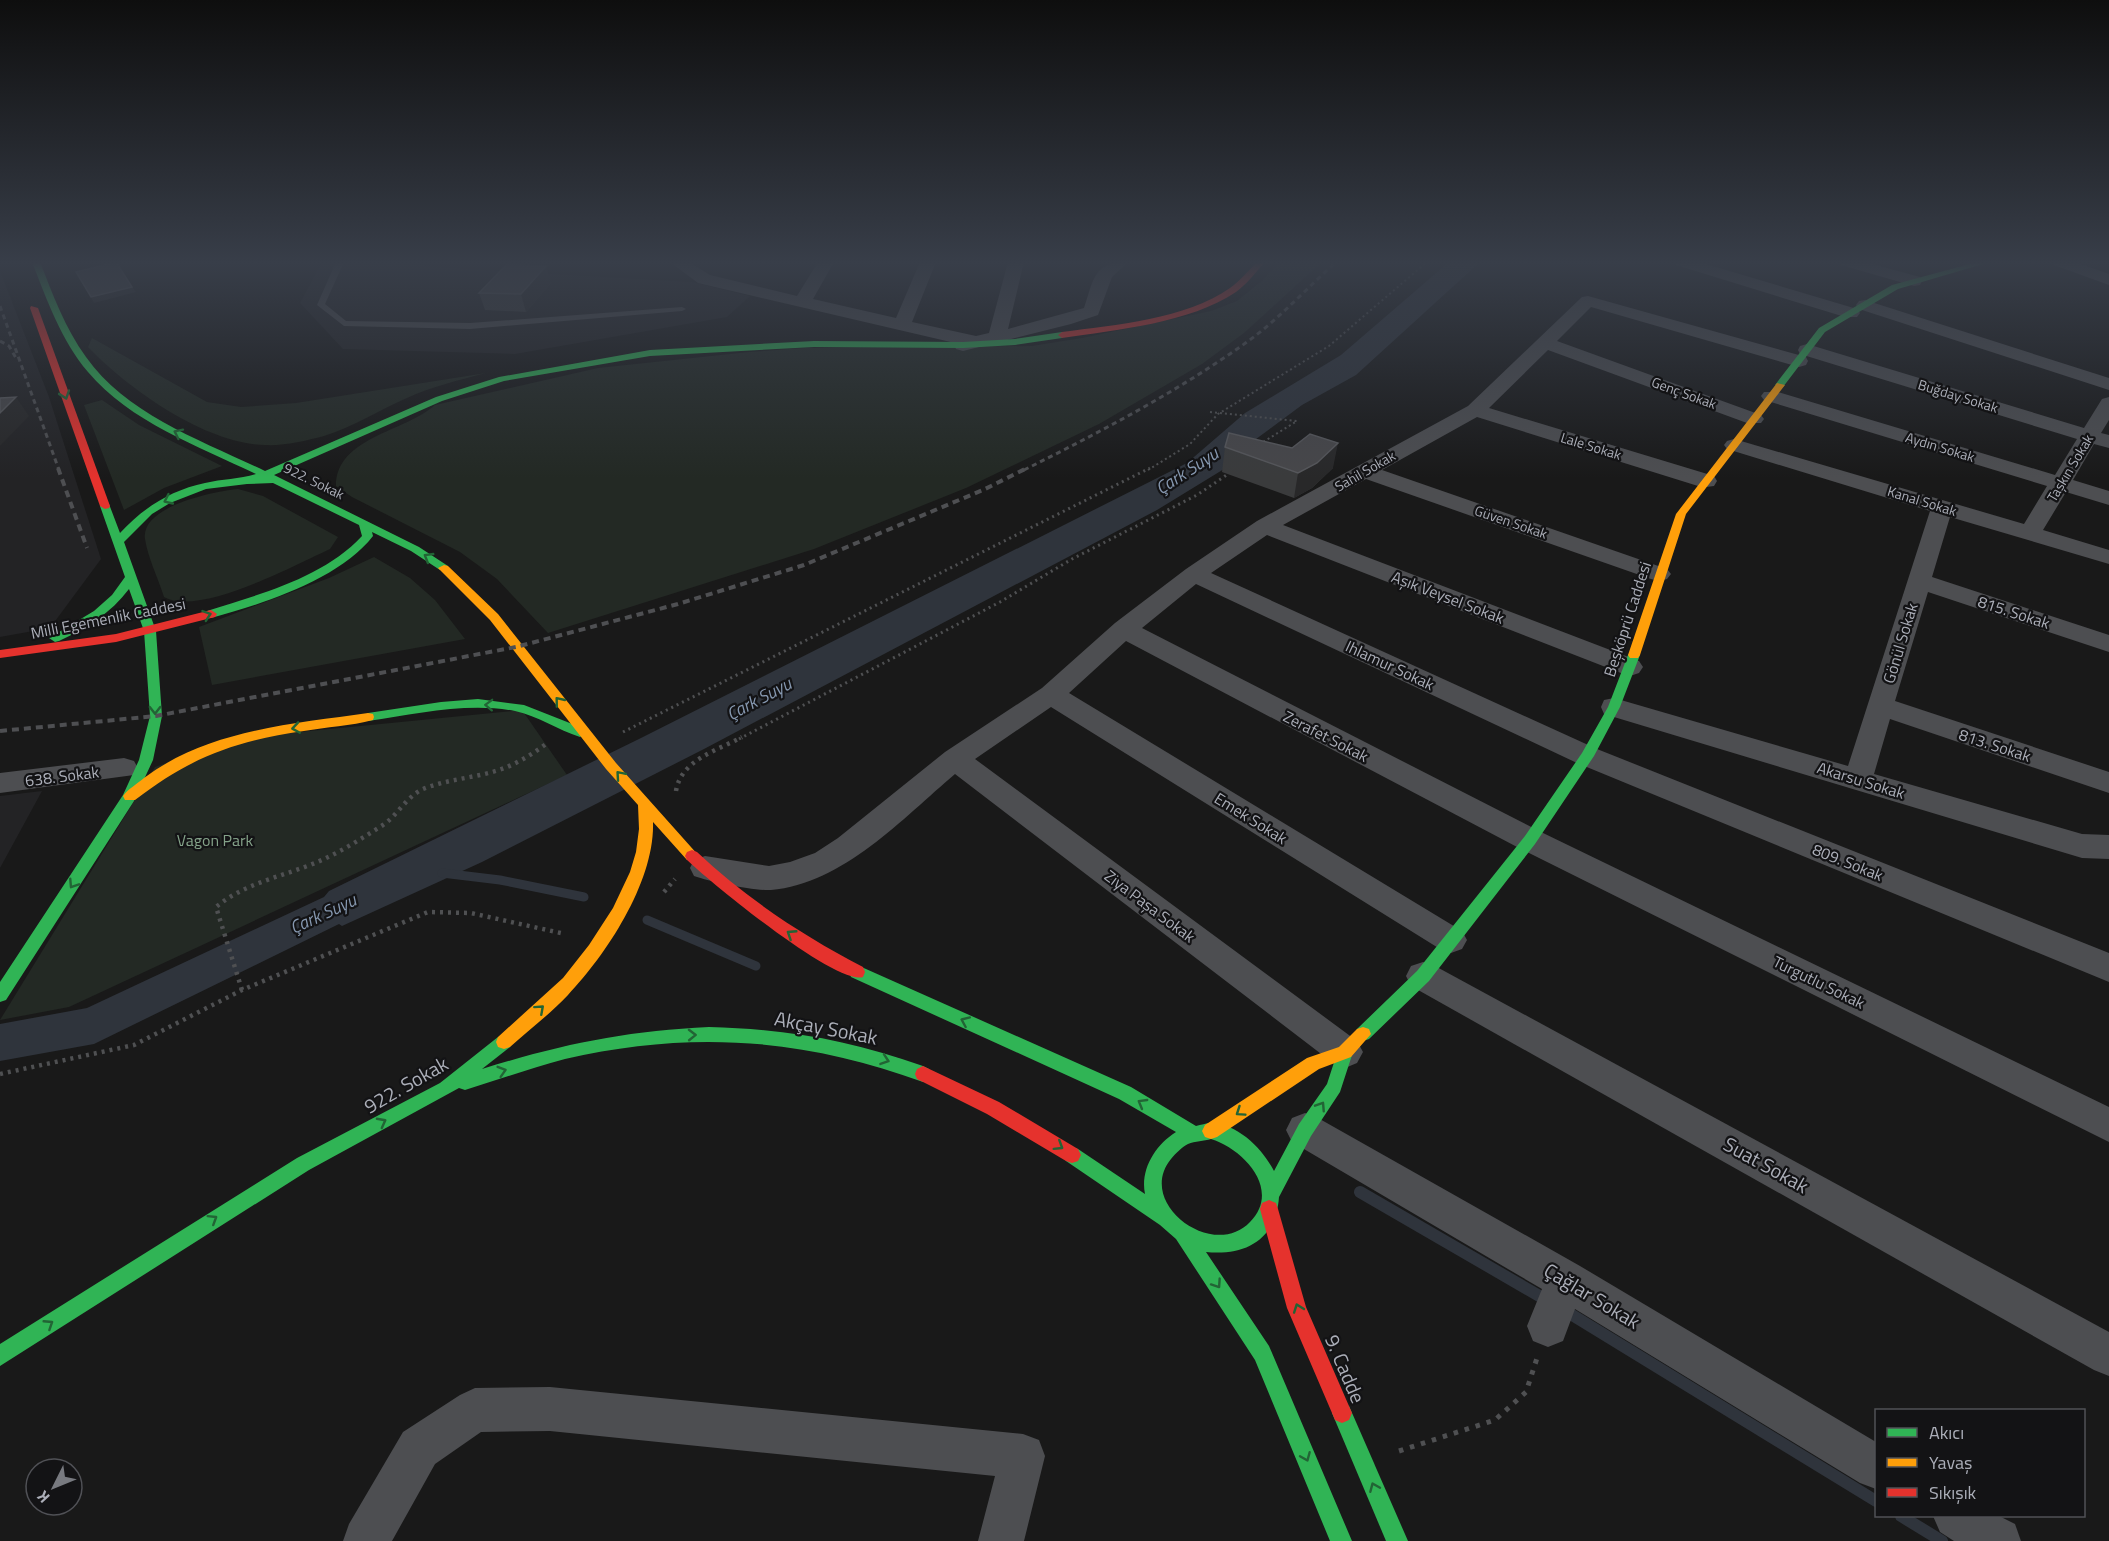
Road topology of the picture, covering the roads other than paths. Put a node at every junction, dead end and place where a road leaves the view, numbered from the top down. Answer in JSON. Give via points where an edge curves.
{"nodes":[{"id":1,"x":42,"y":334,"type":"edge"},
{"id":2,"x":67,"y":334,"type":"edge"},
{"id":3,"x":936,"y":334,"type":"edge"},
{"id":4,"x":1006,"y":334,"type":"edge"},
{"id":5,"x":1069,"y":334,"type":"edge"},
{"id":6,"x":1556,"y":334,"type":"edge"},
{"id":7,"x":1728,"y":334,"type":"edge"},
{"id":8,"x":1819,"y":334,"type":"edge"},
{"id":9,"x":1941,"y":334,"type":"edge"},
{"id":10,"x":997,"y":336,"type":"joint"},
{"id":11,"x":1547,"y":343,"type":"junction"},
{"id":12,"x":970,"y":344,"type":"junction"},
{"id":13,"x":1803,"y":356,"type":"junction"},
{"id":14,"x":2109,"y":384,"type":"edge"},
{"id":15,"x":1772,"y":396,"type":"junction"},
{"id":16,"x":2109,"y":403,"type":"edge"},
{"id":17,"x":413,"y":410,"type":"junction"},
{"id":18,"x":1475,"y":410,"type":"junction"},
{"id":19,"x":1754,"y":418,"type":"junction"},
{"id":20,"x":347,"y":439,"type":"junction"},
{"id":21,"x":2099,"y":440,"type":"edge"},
{"id":22,"x":1734,"y":445,"type":"junction"},
{"id":23,"x":207,"y":447,"type":"junction"},
{"id":24,"x":288,"y":452,"type":"dead end"},
{"id":25,"x":253,"y":454,"type":"dead end"},
{"id":26,"x":332,"y":463,"type":"dead end"},
{"id":27,"x":1363,"y":471,"type":"junction"},
{"id":28,"x":264,"y":476,"type":"junction"},
{"id":29,"x":237,"y":481,"type":"junction"},
{"id":30,"x":1706,"y":481,"type":"junction"},
{"id":31,"x":2061,"y":483,"type":"junction"},
{"id":32,"x":286,"y":486,"type":"junction"},
{"id":33,"x":324,"y":486,"type":"dead end"},
{"id":34,"x":2109,"y":498,"type":"edge"},
{"id":35,"x":330,"y":507,"type":"junction"},
{"id":36,"x":1942,"y":507,"type":"junction"},
{"id":37,"x":364,"y":524,"type":"junction"},
{"id":38,"x":1265,"y":526,"type":"junction"},
{"id":39,"x":2030,"y":534,"type":"junction"},
{"id":40,"x":117,"y":543,"type":"junction"},
{"id":41,"x":2109,"y":557,"type":"edge"},
{"id":42,"x":1194,"y":574,"type":"junction"},
{"id":43,"x":1659,"y":574,"type":"junction"},
{"id":44,"x":130,"y":577,"type":"junction"},
{"id":45,"x":1920,"y":581,"type":"junction"},
{"id":46,"x":1124,"y":629,"type":"junction"},
{"id":47,"x":150,"y":631,"type":"junction"},
{"id":48,"x":2109,"y":644,"type":"edge"},
{"id":49,"x":2,"y":654,"type":"edge"},
{"id":50,"x":1630,"y":668,"type":"junction"},
{"id":51,"x":1051,"y":694,"type":"junction"},
{"id":52,"x":1881,"y":706,"type":"junction"},
{"id":53,"x":1614,"y":707,"type":"junction"},
{"id":54,"x":141,"y":708,"type":"dead end"},
{"id":55,"x":585,"y":734,"type":"junction"},
{"id":56,"x":1587,"y":756,"type":"junction"},
{"id":57,"x":955,"y":759,"type":"junction"},
{"id":58,"x":121,"y":771,"type":"dead end"},
{"id":59,"x":1858,"y":778,"type":"junction"},
{"id":60,"x":0,"y":783,"type":"edge"},
{"id":61,"x":2109,"y":783,"type":"edge"},
{"id":62,"x":129,"y":797,"type":"junction"},
{"id":63,"x":645,"y":804,"type":"junction"},
{"id":64,"x":1530,"y":840,"type":"junction"},
{"id":65,"x":2109,"y":847,"type":"edge"},
{"id":66,"x":705,"y":868,"type":"junction"},
{"id":67,"x":1451,"y":940,"type":"junction"},
{"id":68,"x":2109,"y":968,"type":"edge"},
{"id":69,"x":1423,"y":976,"type":"junction"},
{"id":70,"x":3,"y":991,"type":"edge"},
{"id":71,"x":1345,"y":1052,"type":"junction"},
{"id":72,"x":446,"y":1088,"type":"junction"},
{"id":73,"x":2109,"y":1125,"type":"edge"},
{"id":74,"x":1305,"y":1130,"type":"junction"},
{"id":75,"x":1211,"y":1131,"type":"junction"},
{"id":76,"x":1193,"y":1132,"type":"junction"},
{"id":77,"x":1271,"y":1194,"type":"junction"},
{"id":78,"x":1269,"y":1209,"type":"junction"},
{"id":79,"x":1163,"y":1216,"type":"junction"},
{"id":80,"x":1184,"y":1236,"type":"junction"},
{"id":81,"x":1566,"y":1280,"type":"junction"},
{"id":82,"x":1548,"y":1326,"type":"road end"},
{"id":83,"x":2109,"y":1355,"type":"edge"},
{"id":84,"x":0,"y":1356,"type":"edge"},
{"id":85,"x":1875,"y":1466,"type":"edge"},
{"id":86,"x":1959,"y":1517,"type":"edge"},
{"id":87,"x":366,"y":1541,"type":"edge"},
{"id":88,"x":1001,"y":1541,"type":"edge"},
{"id":89,"x":1341,"y":1541,"type":"edge"},
{"id":90,"x":1397,"y":1541,"type":"edge"},
{"id":91,"x":1998,"y":1541,"type":"edge"}],
"edges":[{"from":1,"to":40,"type":"main road","name":"922. Sokak","one_way":true},
{"from":23,"to":2,"type":"main road","name":"922. Sokak","one_way":true,"via":[[121,400],[77,353]]},
{"from":3,"to":12,"type":"street"},
{"from":4,"to":10,"type":"street"},
{"from":5,"to":12,"type":"main road"},
{"from":6,"to":11,"type":"street","name":"Sahil Sokak"},
{"from":7,"to":13,"type":"street","name":"Sahil Sokak"},
{"from":8,"to":13,"type":"main road","name":"Beşköprü Caddesi"},
{"from":9,"to":14,"type":"street"},
{"from":10,"to":12,"type":"street"},
{"from":11,"to":18,"type":"street","name":"Sahil Sokak"},
{"from":11,"to":19,"type":"street","name":"Genç Sokak"},
{"from":12,"to":17,"type":"main road","via":[[814,344],[650,354],[502,379]]},
{"from":13,"to":15,"type":"main road","name":"Beşköprü Caddesi"},
{"from":13,"to":21,"type":"street","name":"Buğday Sokak"},
{"from":15,"to":19,"type":"main road","name":"Beşköprü Caddesi"},
{"from":15,"to":31,"type":"street","name":"Aydın Sokak"},
{"from":16,"to":21,"type":"street","name":"Taşkın Sokak"},
{"from":17,"to":20,"type":"main road"},
{"from":17,"to":26,"type":"main road","via":[[356,442]]},
{"from":18,"to":27,"type":"street","name":"Sahil Sokak"},
{"from":18,"to":30,"type":"street","name":"Lale Sokak"},
{"from":19,"to":22,"type":"main road","name":"Beşköprü Caddesi"},
{"from":20,"to":24,"type":"main road"},
{"from":20,"to":28,"type":"main road"},
{"from":21,"to":31,"type":"street","name":"Taşkın Sokak"},
{"from":22,"to":30,"type":"main road","name":"Beşköprü Caddesi"},
{"from":22,"to":36,"type":"street","name":"Kanal Sokak"},
{"from":23,"to":25,"type":"main road"},
{"from":23,"to":28,"type":"main road","name":"922. Sokak"},
{"from":27,"to":38,"type":"street","name":"Sahil Sokak"},
{"from":27,"to":43,"type":"street","name":"Güven Sokak"},
{"from":28,"to":29,"type":"main road"},
{"from":28,"to":32,"type":"main road","name":"922. Sokak"},
{"from":29,"to":32,"type":"main road","via":[[261,480]]},
{"from":29,"to":40,"type":"main road","one_way":true,"via":[[191,490],[157,505],[134,522]]},
{"from":30,"to":43,"type":"main road","name":"Beşköprü Caddesi","via":[[1681,514]]},
{"from":31,"to":34,"type":"street","name":"Aydın Sokak"},
{"from":31,"to":39,"type":"street","name":"Taşkın Sokak"},
{"from":32,"to":35,"type":"main road","name":"922. Sokak"},
{"from":33,"to":35,"type":"main road"},
{"from":35,"to":37,"type":"main road","name":"922. Sokak"},
{"from":36,"to":39,"type":"street","name":"Kanal Sokak"},
{"from":36,"to":45,"type":"street","name":"Gönül Sokak"},
{"from":47,"to":37,"type":"main road","name":"Milli Egemenlik Caddesi","one_way":true,"via":[[233,606],[323,569],[364,542],[368,533]]},
{"from":55,"to":37,"type":"main road","name":"922. Sokak","one_way":true,"via":[[497,622],[447,570]]},
{"from":38,"to":42,"type":"street","name":"Sahil Sokak"},
{"from":38,"to":50,"type":"street","name":"Aşık Veysel Sokak"},
{"from":39,"to":41,"type":"street","name":"Kanal Sokak"},
{"from":40,"to":44,"type":"main road","name":"922. Sokak"},
{"from":42,"to":46,"type":"street","name":"Sahil Sokak"},
{"from":42,"to":56,"type":"street","name":"Ihlamur Sokak"},
{"from":43,"to":50,"type":"main road","name":"Beşköprü Caddesi"},
{"from":44,"to":47,"type":"main road","name":"922. Sokak"},
{"from":44,"to":49,"type":"main road","via":[[112,603],[82,626],[40,644]]},
{"from":45,"to":48,"type":"street","name":"815. Sokak"},
{"from":45,"to":52,"type":"street","name":"Gönül Sokak"},
{"from":46,"to":51,"type":"street","name":"Sahil Sokak"},
{"from":46,"to":64,"type":"street","name":"Zerafet Sokak"},
{"from":47,"to":49,"type":"main road","name":"Milli Egemenlik Caddesi"},
{"from":47,"to":54,"type":"main road","name":"922. Sokak"},
{"from":47,"to":62,"type":"main road","name":"922. Sokak","one_way":true,"via":[[156,716],[146,760]]},
{"from":50,"to":53,"type":"main road","name":"Beşköprü Caddesi"},
{"from":51,"to":57,"type":"street","name":"Sahil Sokak"},
{"from":51,"to":67,"type":"street","name":"Emek Sokak"},
{"from":52,"to":59,"type":"street","name":"Gönül Sokak"},
{"from":52,"to":61,"type":"street","name":"813. Sokak"},
{"from":53,"to":56,"type":"main road","name":"Beşköprü Caddesi"},
{"from":53,"to":59,"type":"street","name":"Akarsu Sokak"},
{"from":55,"to":62,"type":"main road","name":"922. Sokak","one_way":true,"via":[[514,707],[434,707],[223,741],[182,760]]},
{"from":63,"to":55,"type":"main road","name":"922. Sokak","one_way":true},
{"from":56,"to":64,"type":"main road","name":"Beşköprü Caddesi"},
{"from":56,"to":68,"type":"street","name":"809. Sokak"},
{"from":57,"to":66,"type":"street","name":"Sahil Sokak","via":[[826,861],[794,874],[769,878]]},
{"from":57,"to":71,"type":"street","name":"Ziya Paşa Sokak"},
{"from":58,"to":60,"type":"street","name":"638. Sokak"},
{"from":59,"to":65,"type":"street","name":"Akarsu Sokak","via":[[2082,846]]},
{"from":62,"to":70,"type":"main road","name":"922. Sokak","one_way":true},
{"from":63,"to":66,"type":"main road"},
{"from":72,"to":63,"type":"main road","name":"922. Sokak","one_way":true,"via":[[568,984],[612,925],[642,855]]},
{"from":64,"to":67,"type":"main road","name":"Beşköprü Caddesi"},
{"from":64,"to":73,"type":"street","name":"Turgutlu Sokak"},
{"from":76,"to":66,"type":"main road","one_way":true,"via":[[1125,1093],[824,955],[744,901]]},
{"from":67,"to":69,"type":"main road","name":"Beşköprü Caddesi"},
{"from":69,"to":71,"type":"main road","name":"Beşköprü Caddesi"},
{"from":69,"to":83,"type":"street","name":"Suat Sokak"},
{"from":74,"to":71,"type":"main road","one_way":true,"via":[[1334,1087]]},
{"from":71,"to":75,"type":"main road","one_way":true,"via":[[1313,1063]]},
{"from":72,"to":79,"type":"main road","name":"Akçay Sokak","one_way":true,"via":[[580,1048],[617,1042],[700,1035],[793,1039],[883,1059],[983,1103],[1030,1128]]},
{"from":84,"to":72,"type":"main road","name":"922. Sokak","one_way":true,"via":[[303,1164]]},
{"from":74,"to":77,"type":"main road"},
{"from":74,"to":81,"type":"street","name":"Çağlar Sokak"},
{"from":75,"to":76,"type":"main road"},
{"from":75,"to":77,"type":"main road","via":[[1226,1134],[1253,1151],[1266,1171]]},
{"from":76,"to":79,"type":"main road","via":[[1164,1150],[1155,1165],[1155,1200]]},
{"from":77,"to":78,"type":"main road"},
{"from":78,"to":80,"type":"main road","via":[[1251,1235],[1236,1243],[1209,1245]]},
{"from":90,"to":78,"type":"main road","name":"9. Cadde","one_way":true,"via":[[1297,1308]]},
{"from":79,"to":80,"type":"main road"},
{"from":80,"to":89,"type":"main road","one_way":true,"via":[[1262,1353]]},
{"from":81,"to":82,"type":"street"},
{"from":81,"to":85,"type":"street","name":"Çağlar Sokak"},
{"from":86,"to":91,"type":"street"},
{"from":87,"to":88,"type":"street","via":[[419,1448],[475,1410],[550,1409],[1023,1456]]}]}
